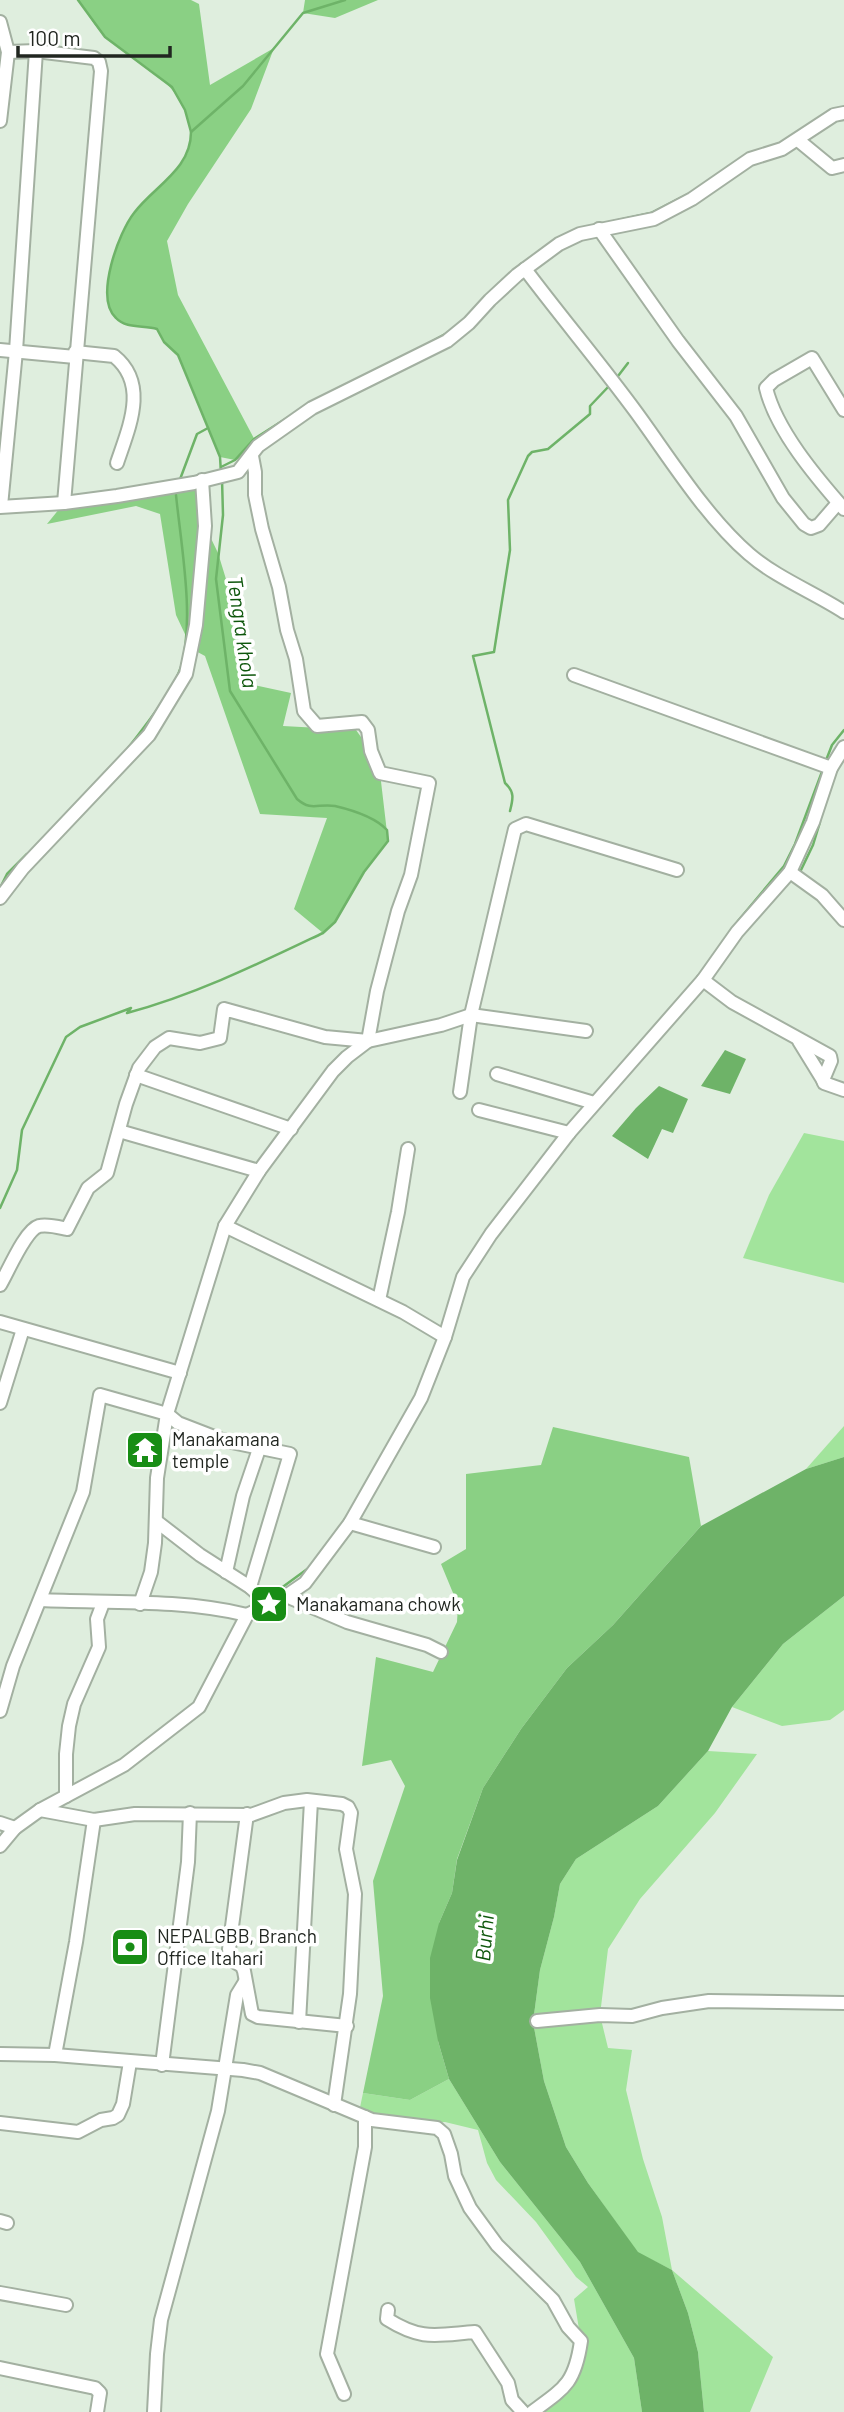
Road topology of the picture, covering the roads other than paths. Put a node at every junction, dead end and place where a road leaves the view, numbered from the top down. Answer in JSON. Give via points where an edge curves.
{"nodes":[{"id":1,"x":0,"y":26,"type":"edge"},
{"id":2,"x":36,"y":51,"type":"junction"},
{"id":3,"x":5,"y":58,"type":"edge"},
{"id":4,"x":0,"y":112,"type":"edge"},
{"id":5,"x":844,"y":113,"type":"edge"},
{"id":6,"x":797,"y":140,"type":"junction"},
{"id":7,"x":844,"y":165,"type":"edge"},
{"id":8,"x":598,"y":229,"type":"junction"},
{"id":9,"x":525,"y":269,"type":"junction"},
{"id":10,"x":0,"y":350,"type":"edge"},
{"id":11,"x":16,"y":351,"type":"junction"},
{"id":12,"x":75,"y":354,"type":"junction"},
{"id":13,"x":844,"y":410,"type":"edge"},
{"id":14,"x":252,"y":456,"type":"junction"},
{"id":15,"x":117,"y":463,"type":"dead end"},
{"id":16,"x":202,"y":480,"type":"junction"},
{"id":17,"x":64,"y":503,"type":"junction"},
{"id":18,"x":841,"y":506,"type":"edge"},
{"id":19,"x":0,"y":507,"type":"edge"},
{"id":20,"x":844,"y":611,"type":"edge"},
{"id":21,"x":574,"y":675,"type":"dead end"},
{"id":22,"x":844,"y":747,"type":"edge"},
{"id":23,"x":826,"y":766,"type":"junction"},
{"id":24,"x":677,"y":870,"type":"dead end"},
{"id":25,"x":790,"y":872,"type":"junction"},
{"id":26,"x":0,"y":898,"type":"edge"},
{"id":27,"x":844,"y":920,"type":"edge"},
{"id":28,"x":703,"y":980,"type":"junction"},
{"id":29,"x":471,"y":1014,"type":"junction"},
{"id":30,"x":586,"y":1031,"type":"dead end"},
{"id":31,"x":799,"y":1040,"type":"junction"},
{"id":32,"x":368,"y":1041,"type":"junction"},
{"id":33,"x":497,"y":1074,"type":"dead end"},
{"id":34,"x":136,"y":1075,"type":"junction"},
{"id":35,"x":823,"y":1080,"type":"junction"},
{"id":36,"x":844,"y":1090,"type":"edge"},
{"id":37,"x":460,"y":1092,"type":"dead end"},
{"id":38,"x":594,"y":1103,"type":"junction"},
{"id":39,"x":479,"y":1110,"type":"dead end"},
{"id":40,"x":292,"y":1129,"type":"junction"},
{"id":41,"x":119,"y":1132,"type":"junction"},
{"id":42,"x":569,"y":1133,"type":"junction"},
{"id":43,"x":408,"y":1149,"type":"dead end"},
{"id":44,"x":259,"y":1171,"type":"junction"},
{"id":45,"x":225,"y":1226,"type":"junction"},
{"id":46,"x":0,"y":1285,"type":"edge"},
{"id":47,"x":379,"y":1300,"type":"junction"},
{"id":48,"x":0,"y":1322,"type":"edge"},
{"id":49,"x":23,"y":1329,"type":"junction"},
{"id":50,"x":445,"y":1337,"type":"junction"},
{"id":51,"x":180,"y":1373,"type":"junction"},
{"id":52,"x":0,"y":1403,"type":"edge"},
{"id":53,"x":167,"y":1414,"type":"junction"},
{"id":54,"x":259,"y":1449,"type":"junction"},
{"id":55,"x":156,"y":1521,"type":"junction"},
{"id":56,"x":350,"y":1523,"type":"junction"},
{"id":57,"x":434,"y":1547,"type":"dead end"},
{"id":58,"x":226,"y":1572,"type":"junction"},
{"id":59,"x":250,"y":1587,"type":"junction"},
{"id":60,"x":286,"y":1596,"type":"junction"},
{"id":61,"x":41,"y":1600,"type":"junction"},
{"id":62,"x":103,"y":1603,"type":"junction"},
{"id":63,"x":140,"y":1604,"type":"junction"},
{"id":64,"x":269,"y":1604,"type":"junction"},
{"id":65,"x":247,"y":1615,"type":"junction"},
{"id":66,"x":441,"y":1652,"type":"dead end"},
{"id":67,"x":0,"y":1710,"type":"edge"},
{"id":68,"x":66,"y":1796,"type":"junction"},
{"id":69,"x":311,"y":1801,"type":"junction"},
{"id":70,"x":40,"y":1810,"type":"junction"},
{"id":71,"x":190,"y":1813,"type":"junction"},
{"id":72,"x":247,"y":1814,"type":"junction"},
{"id":73,"x":94,"y":1820,"type":"junction"},
{"id":74,"x":0,"y":1823,"type":"edge"},
{"id":75,"x":15,"y":1828,"type":"junction"},
{"id":76,"x":0,"y":1846,"type":"edge"},
{"id":77,"x":245,"y":1982,"type":"junction"},
{"id":78,"x":844,"y":2003,"type":"edge"},
{"id":79,"x":299,"y":2021,"type":"junction"},
{"id":80,"x":537,"y":2021,"type":"dead end"},
{"id":81,"x":347,"y":2026,"type":"junction"},
{"id":82,"x":0,"y":2054,"type":"edge"},
{"id":83,"x":55,"y":2055,"type":"junction"},
{"id":84,"x":130,"y":2062,"type":"junction"},
{"id":85,"x":162,"y":2064,"type":"junction"},
{"id":86,"x":225,"y":2070,"type":"junction"},
{"id":87,"x":334,"y":2105,"type":"junction"},
{"id":88,"x":365,"y":2117,"type":"junction"},
{"id":89,"x":0,"y":2123,"type":"edge"},
{"id":90,"x":0,"y":2293,"type":"edge"},
{"id":91,"x":66,"y":2305,"type":"dead end"},
{"id":92,"x":388,"y":2310,"type":"dead end"},
{"id":93,"x":0,"y":2368,"type":"edge"},
{"id":94,"x":344,"y":2394,"type":"dead end"},
{"id":95,"x":97,"y":2412,"type":"edge"},
{"id":96,"x":154,"y":2412,"type":"edge"},
{"id":97,"x":523,"y":2412,"type":"edge"},
{"id":98,"x":532,"y":2412,"type":"edge"}],
"edges":[{"from":1,"to":3,"type":"street"},
{"from":2,"to":3,"type":"street"},
{"from":2,"to":11,"type":"street"},
{"from":2,"to":12,"type":"street","via":[[94,58],[101,71]]},
{"from":3,"to":4,"type":"street"},
{"from":5,"to":6,"type":"street"},
{"from":6,"to":7,"type":"street","via":[[832,168]]},
{"from":6,"to":8,"type":"street","via":[[750,159],[654,219]]},
{"from":8,"to":9,"type":"street","via":[[559,244]]},
{"from":8,"to":18,"type":"street","via":[[736,416],[783,498],[804,524],[819,526]]},
{"from":9,"to":14,"type":"street","via":[[447,341],[312,408],[258,446]]},
{"from":9,"to":20,"type":"street","via":[[737,543],[780,575]]},
{"from":10,"to":11,"type":"street"},
{"from":11,"to":12,"type":"street"},
{"from":11,"to":19,"type":"street"},
{"from":12,"to":15,"type":"street","via":[[114,356],[131,375],[135,387],[132,420]]},
{"from":12,"to":17,"type":"street"},
{"from":13,"to":18,"type":"street","via":[[812,358],[766,388],[789,436]]},
{"from":14,"to":16,"type":"street","via":[[238,472]]},
{"from":14,"to":32,"type":"street","via":[[255,495],[296,659],[304,711],[317,726],[362,722],[380,773],[429,783],[411,876],[377,991]]},
{"from":16,"to":17,"type":"street"},
{"from":16,"to":26,"type":"street","via":[[205,526],[187,674],[149,735]]},
{"from":17,"to":19,"type":"street"},
{"from":21,"to":23,"type":"street"},
{"from":22,"to":23,"type":"street"},
{"from":23,"to":25,"type":"street","via":[[813,822]]},
{"from":24,"to":29,"type":"street","via":[[526,824],[515,829]]},
{"from":25,"to":27,"type":"street","via":[[822,895]]},
{"from":25,"to":28,"type":"street","via":[[737,932]]},
{"from":28,"to":31,"type":"street"},
{"from":28,"to":38,"type":"street"},
{"from":29,"to":30,"type":"street"},
{"from":29,"to":32,"type":"street"},
{"from":29,"to":37,"type":"street"},
{"from":31,"to":35,"type":"street"},
{"from":31,"to":35,"type":"street","via":[[830,1056]]},
{"from":32,"to":34,"type":"street","via":[[325,1037],[224,1009],[220,1038],[200,1043],[169,1038],[155,1047]]},
{"from":32,"to":40,"type":"street","via":[[333,1071]]},
{"from":33,"to":38,"type":"street"},
{"from":34,"to":40,"type":"street"},
{"from":34,"to":41,"type":"street"},
{"from":35,"to":36,"type":"street"},
{"from":38,"to":42,"type":"street"},
{"from":39,"to":42,"type":"street"},
{"from":40,"to":44,"type":"street"},
{"from":41,"to":44,"type":"street"},
{"from":41,"to":46,"type":"street","via":[[107,1173],[88,1188],[67,1229],[37,1226]]},
{"from":42,"to":50,"type":"street","via":[[463,1278]]},
{"from":43,"to":47,"type":"street"},
{"from":44,"to":45,"type":"street"},
{"from":45,"to":47,"type":"street"},
{"from":45,"to":51,"type":"street"},
{"from":47,"to":50,"type":"street"},
{"from":48,"to":49,"type":"street"},
{"from":49,"to":51,"type":"street"},
{"from":49,"to":52,"type":"street"},
{"from":50,"to":56,"type":"street","via":[[421,1398]]},
{"from":51,"to":53,"type":"street"},
{"from":53,"to":54,"type":"street","via":[[207,1435]]},
{"from":53,"to":55,"type":"street"},
{"from":53,"to":61,"type":"street","via":[[100,1395],[83,1493]]},
{"from":54,"to":58,"type":"street"},
{"from":54,"to":59,"type":"street","via":[[290,1454]]},
{"from":55,"to":58,"type":"street"},
{"from":55,"to":63,"type":"street","via":[[151,1572]]},
{"from":56,"to":57,"type":"street"},
{"from":56,"to":60,"type":"street","via":[[305,1583]]},
{"from":58,"to":59,"type":"street"},
{"from":59,"to":64,"type":"street"},
{"from":60,"to":64,"type":"street"},
{"from":60,"to":66,"type":"street","via":[[347,1622]]},
{"from":61,"to":62,"type":"street"},
{"from":61,"to":67,"type":"street"},
{"from":62,"to":63,"type":"street"},
{"from":62,"to":68,"type":"street","via":[[97,1619],[99,1647],[69,1726]]},
{"from":63,"to":65,"type":"street"},
{"from":64,"to":65,"type":"street"},
{"from":65,"to":68,"type":"street","via":[[199,1707],[124,1765]]},
{"from":68,"to":70,"type":"street"},
{"from":69,"to":72,"type":"street","via":[[284,1802]]},
{"from":69,"to":79,"type":"street"},
{"from":69,"to":81,"type":"street","via":[[342,1804],[351,1813],[346,1858],[355,1894]]},
{"from":70,"to":73,"type":"street"},
{"from":70,"to":75,"type":"street"},
{"from":71,"to":72,"type":"street"},
{"from":71,"to":73,"type":"street"},
{"from":71,"to":85,"type":"street"},
{"from":72,"to":77,"type":"street","via":[[229,1949],[230,1959],[242,1966]]},
{"from":73,"to":83,"type":"street"},
{"from":74,"to":75,"type":"street"},
{"from":75,"to":76,"type":"street"},
{"from":77,"to":79,"type":"street","via":[[252,2014]]},
{"from":77,"to":86,"type":"street","via":[[237,1995]]},
{"from":78,"to":80,"type":"street","via":[[709,2001],[632,2015]]},
{"from":79,"to":81,"type":"street"},
{"from":81,"to":87,"type":"street"},
{"from":82,"to":83,"type":"street"},
{"from":83,"to":84,"type":"street"},
{"from":84,"to":85,"type":"street"},
{"from":84,"to":89,"type":"street","via":[[123,2104],[113,2118],[78,2132]]},
{"from":85,"to":86,"type":"street"},
{"from":86,"to":87,"type":"street","via":[[260,2073]]},
{"from":86,"to":96,"type":"street","via":[[208,2154],[162,2319]]},
{"from":87,"to":88,"type":"street"},
{"from":88,"to":94,"type":"street","via":[[365,2147],[327,2354]]},
{"from":88,"to":98,"type":"street","via":[[432,2126],[444,2134],[455,2176],[470,2208],[497,2245],[553,2300],[581,2341],[570,2382]]},
{"from":90,"to":91,"type":"street"},
{"from":92,"to":97,"type":"street","via":[[387,2319],[418,2335],[475,2332]]},
{"from":93,"to":95,"type":"street","via":[[95,2388],[100,2393]]}]}
